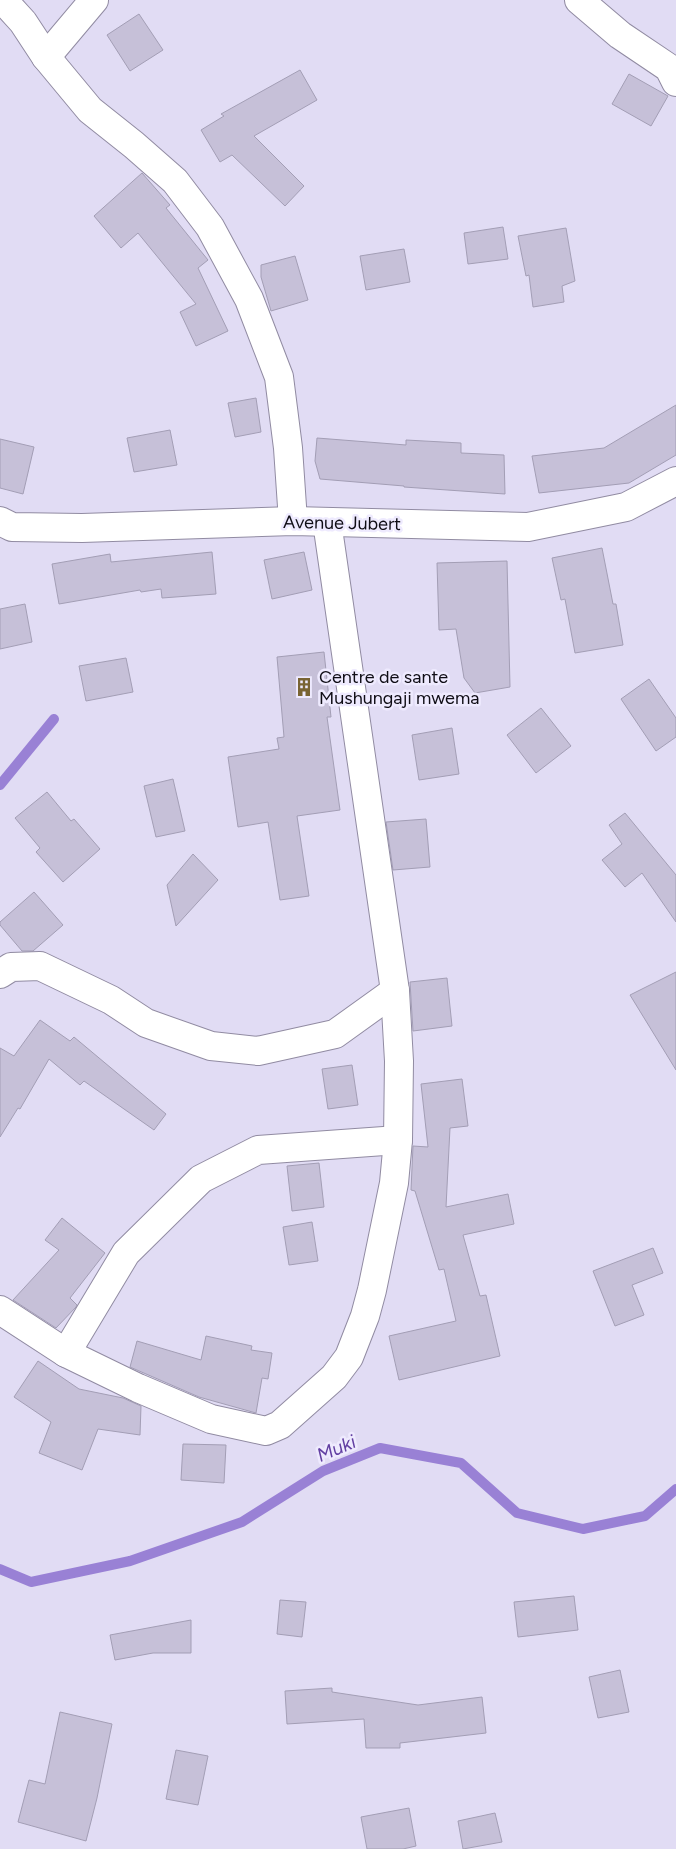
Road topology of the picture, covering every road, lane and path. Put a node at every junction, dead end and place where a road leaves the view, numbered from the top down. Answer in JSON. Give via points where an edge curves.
{"nodes":[{"id":1,"x":3,"y":0,"type":"edge"},
{"id":2,"x":94,"y":0,"type":"edge"},
{"id":3,"x":579,"y":0,"type":"edge"},
{"id":4,"x":46,"y":57,"type":"junction"},
{"id":5,"x":676,"y":82,"type":"edge"},
{"id":6,"x":676,"y":481,"type":"edge"},
{"id":7,"x":293,"y":521,"type":"junction"},
{"id":8,"x":326,"y":522,"type":"junction"},
{"id":9,"x":4,"y":527,"type":"edge"},
{"id":10,"x":0,"y":974,"type":"edge"},
{"id":11,"x":395,"y":991,"type":"junction"},
{"id":12,"x":398,"y":1140,"type":"junction"},
{"id":13,"x":0,"y":1310,"type":"edge"},
{"id":14,"x":66,"y":1353,"type":"junction"}],
"edges":[{"from":1,"to":4,"type":"street","via":[[24,22]]},
{"from":2,"to":4,"type":"street"},
{"from":3,"to":5,"type":"street","via":[[620,35],[668,68]]},
{"from":4,"to":7,"type":"street","via":[[90,110],[175,181],[210,226],[249,299],[279,377]]},
{"from":6,"to":8,"type":"street","name":"Avenue Jubert","via":[[626,507],[528,527]]},
{"from":7,"to":8,"type":"street","name":"Avenue Jubert"},
{"from":7,"to":9,"type":"street","name":"Avenue Jubert","via":[[82,528]]},
{"from":8,"to":11,"type":"street"},
{"from":10,"to":11,"type":"street","via":[[11,967],[40,966],[112,1000],[146,1023],[211,1046],[258,1051],[336,1034]]},
{"from":11,"to":12,"type":"street","via":[[399,1061]]},
{"from":12,"to":14,"type":"street","via":[[258,1150],[200,1179],[126,1254]]},
{"from":12,"to":14,"type":"street","via":[[394,1183],[372,1290],[356,1341],[334,1377],[280,1425],[266,1431],[211,1419]]},
{"from":13,"to":14,"type":"street"}]}
